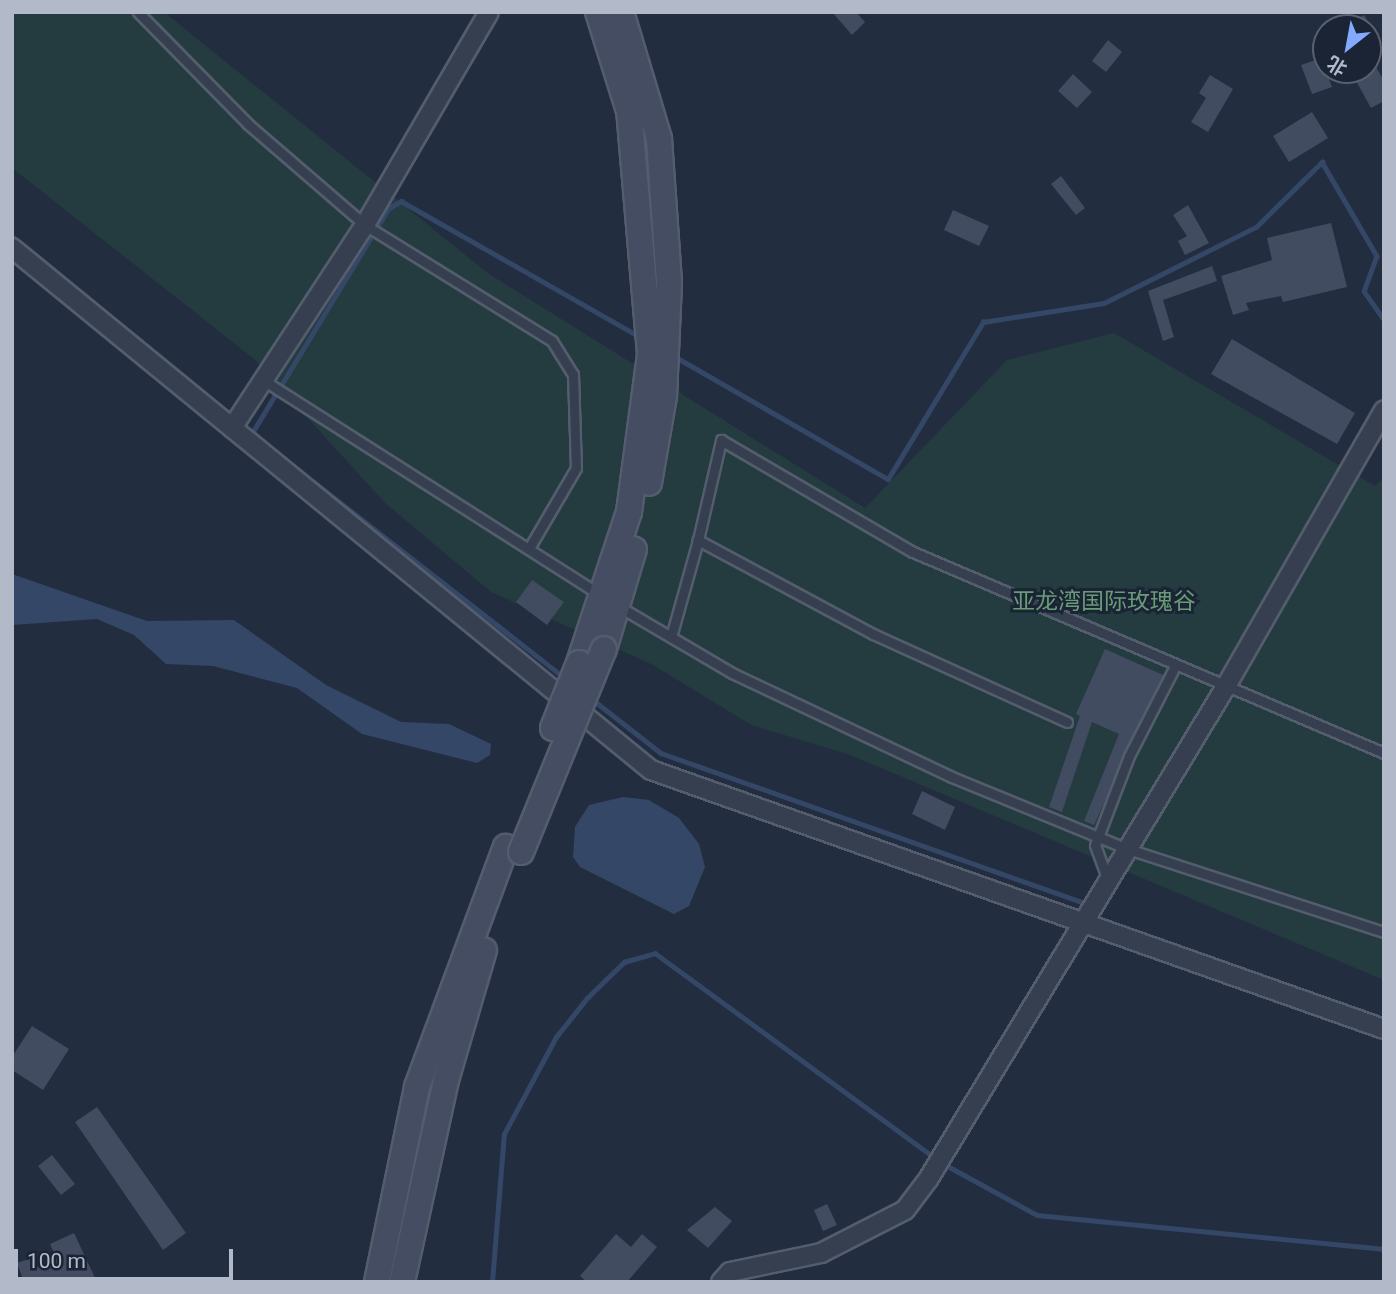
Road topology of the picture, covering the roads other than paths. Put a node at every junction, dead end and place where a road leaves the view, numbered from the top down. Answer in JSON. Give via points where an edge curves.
{"nodes":[{"id":1,"x":138,"y":12,"type":"edge"},
{"id":2,"x":489,"y":12,"type":"edge"},
{"id":3,"x":598,"y":12,"type":"edge"},
{"id":4,"x":621,"y":12,"type":"edge"},
{"id":5,"x":365,"y":225,"type":"junction"},
{"id":6,"x":12,"y":248,"type":"edge"},
{"id":7,"x":263,"y":380,"type":"junction"},
{"id":8,"x":1384,"y":411,"type":"edge"},
{"id":9,"x":232,"y":428,"type":"junction"},
{"id":10,"x":698,"y":540,"type":"junction"},
{"id":11,"x":531,"y":545,"type":"dead end"},
{"id":12,"x":671,"y":637,"type":"junction"},
{"id":13,"x":1175,"y":666,"type":"junction"},
{"id":14,"x":1225,"y":688,"type":"junction"},
{"id":15,"x":1067,"y":722,"type":"dead end"},
{"id":16,"x":1384,"y":753,"type":"edge"},
{"id":17,"x":1125,"y":848,"type":"junction"},
{"id":18,"x":513,"y":849,"type":"junction"},
{"id":19,"x":1107,"y":878,"type":"junction"},
{"id":20,"x":1082,"y":920,"type":"junction"},
{"id":21,"x":1384,"y":932,"type":"edge"},
{"id":22,"x":1384,"y":1029,"type":"edge"},
{"id":23,"x":377,"y":1282,"type":"edge"},
{"id":24,"x":402,"y":1282,"type":"edge"},
{"id":25,"x":721,"y":1282,"type":"edge"}],
"edges":[{"from":1,"to":5,"type":"lane","via":[[248,124]]},
{"from":2,"to":5,"type":"street"},
{"from":3,"to":18,"type":"main road","bridge":true,"via":[[629,111],[650,354],[629,512]]},
{"from":4,"to":18,"type":"main road","bridge":true,"via":[[659,139],[669,283],[664,396],[640,527],[604,649]]},
{"from":5,"to":7,"type":"street"},
{"from":5,"to":11,"type":"lane","via":[[552,341],[573,374],[576,468]]},
{"from":6,"to":9,"type":"street"},
{"from":7,"to":9,"type":"street"},
{"from":7,"to":12,"type":"lane","via":[[518,547]]},
{"from":8,"to":14,"type":"street"},
{"from":9,"to":20,"type":"street","via":[[650,770]]},
{"from":10,"to":12,"type":"lane"},
{"from":10,"to":13,"type":"lane","via":[[721,440],[914,552]]},
{"from":10,"to":15,"type":"lane","via":[[873,634]]},
{"from":12,"to":17,"type":"lane","via":[[732,673],[952,777]]},
{"from":13,"to":14,"type":"lane"},
{"from":13,"to":19,"type":"lane","via":[[1129,756],[1095,845]]},
{"from":14,"to":16,"type":"lane"},
{"from":14,"to":17,"type":"street"},
{"from":17,"to":19,"type":"street"},
{"from":17,"to":21,"type":"lane"},
{"from":18,"to":23,"type":"main road","via":[[417,1087]]},
{"from":18,"to":24,"type":"main road","via":[[446,1080]]},
{"from":19,"to":20,"type":"street"},
{"from":20,"to":22,"type":"street"},
{"from":20,"to":25,"type":"street","via":[[948,1148],[905,1210],[821,1253],[730,1272]]}]}
